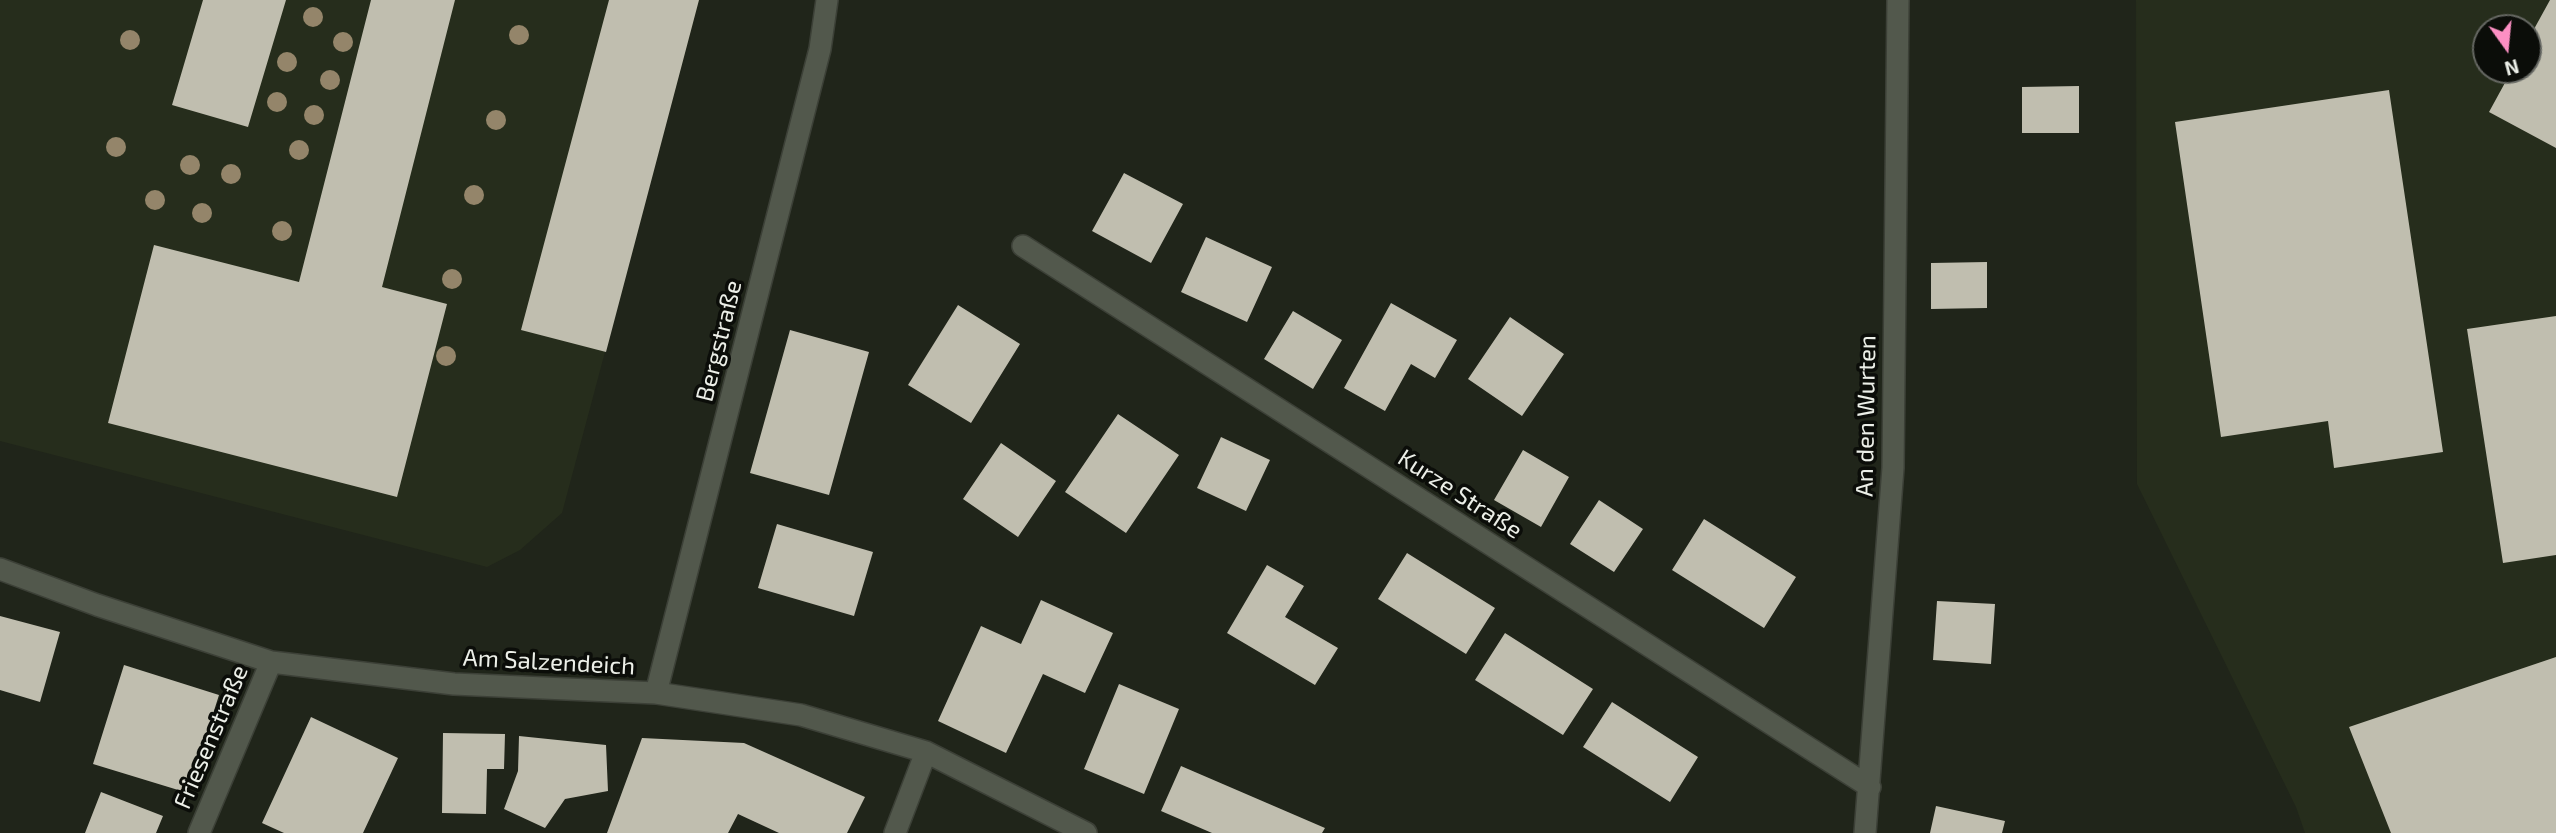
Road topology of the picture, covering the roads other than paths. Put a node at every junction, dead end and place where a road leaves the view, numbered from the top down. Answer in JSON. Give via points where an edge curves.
{"nodes":[{"id":1,"x":827,"y":0,"type":"edge"},
{"id":2,"x":1898,"y":0,"type":"edge"},
{"id":3,"x":1023,"y":246,"type":"dead end"},
{"id":4,"x":0,"y":569,"type":"edge"},
{"id":5,"x":271,"y":662,"type":"junction"},
{"id":6,"x":656,"y":693,"type":"junction"},
{"id":7,"x":926,"y":752,"type":"junction"},
{"id":8,"x":1870,"y":787,"type":"junction"},
{"id":9,"x":199,"y":833,"type":"edge"},
{"id":10,"x":895,"y":833,"type":"edge"},
{"id":11,"x":1086,"y":833,"type":"edge"},
{"id":12,"x":1865,"y":833,"type":"edge"}],
"edges":[{"from":1,"to":6,"type":"street","name":"Bergstraße","via":[[817,62]]},
{"from":2,"to":8,"type":"street","name":"An den Wurten","via":[[1893,468]]},
{"from":3,"to":8,"type":"street","name":"Kurze Straße"},
{"from":4,"to":5,"type":"street","name":"Am Salzendeich"},
{"from":5,"to":6,"type":"street","name":"Am Salzendeich","via":[[454,684]]},
{"from":5,"to":9,"type":"street","name":"Friesenstraße"},
{"from":6,"to":7,"type":"street","name":"Am Salzendeich","via":[[801,715]]},
{"from":7,"to":10,"type":"street"},
{"from":7,"to":11,"type":"street","name":"Am Salzendeich"},
{"from":8,"to":12,"type":"street","name":"An den Wurten"}]}
